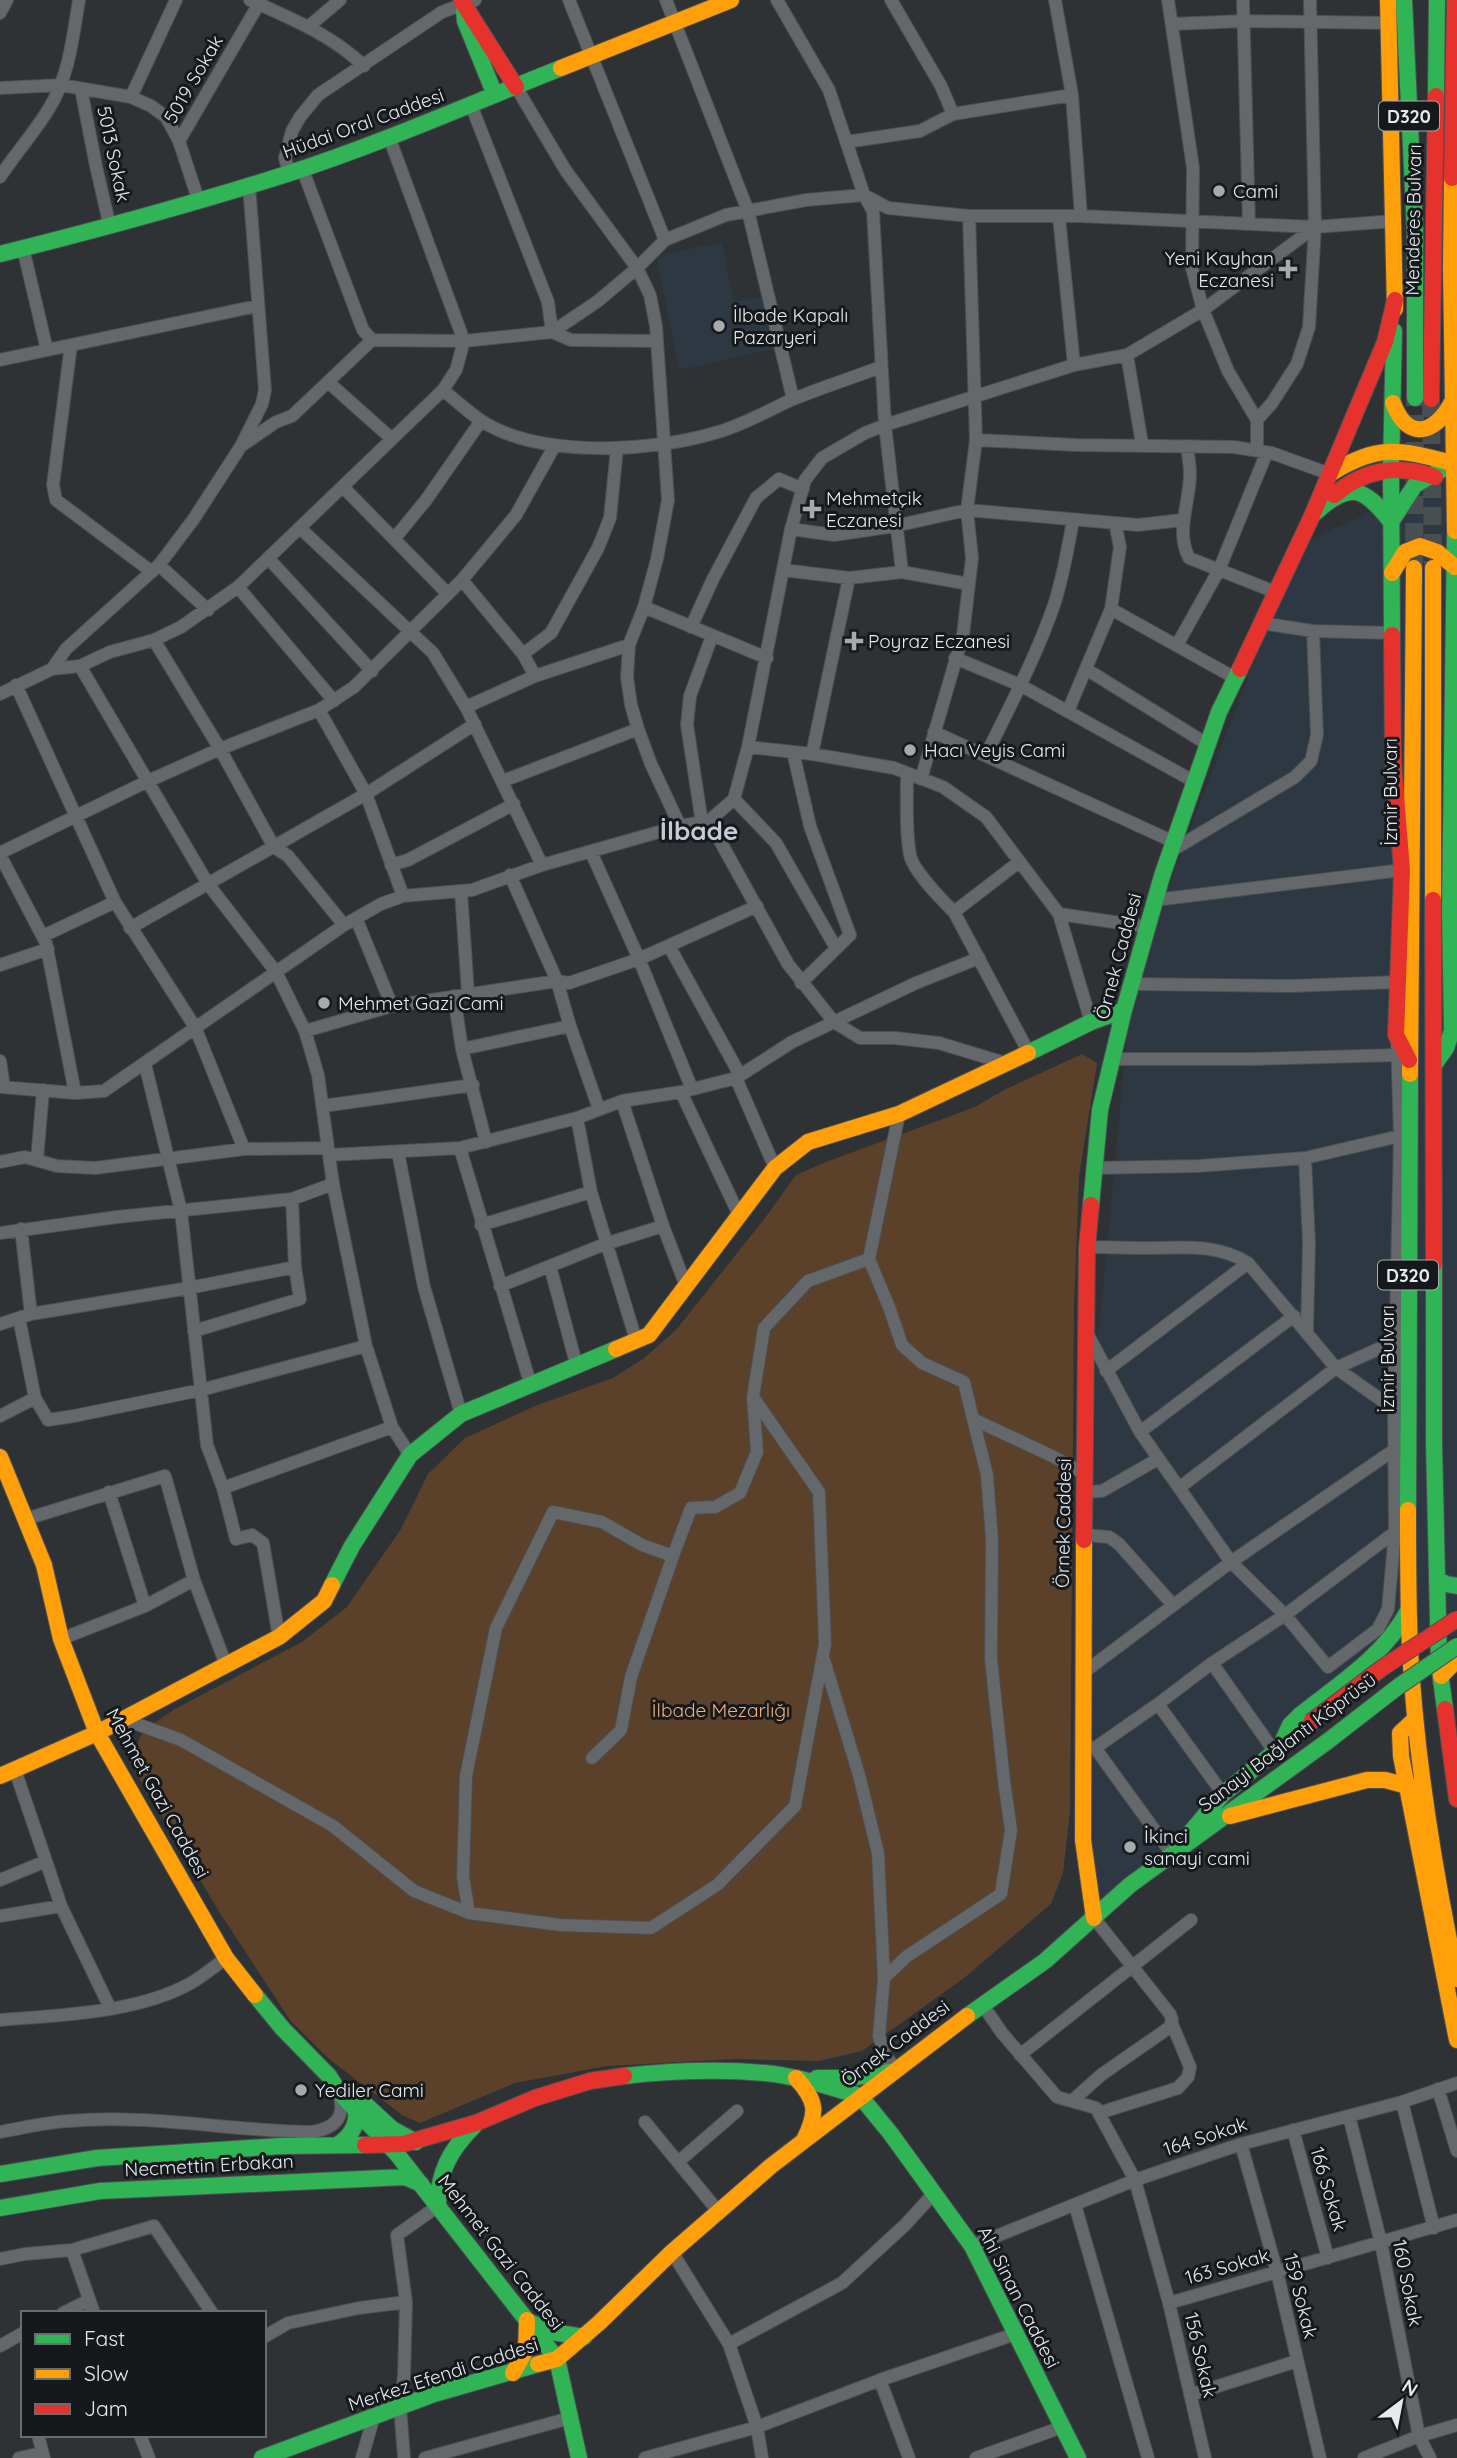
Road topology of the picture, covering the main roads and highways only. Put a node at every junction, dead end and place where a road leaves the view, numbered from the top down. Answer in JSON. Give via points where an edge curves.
{"nodes":[{"id":1,"x":731,"y":0,"type":"edge"},
{"id":2,"x":1388,"y":0,"type":"edge"},
{"id":3,"x":1404,"y":0,"type":"edge"},
{"id":4,"x":1437,"y":0,"type":"edge"},
{"id":5,"x":1455,"y":0,"type":"edge"},
{"id":6,"x":466,"y":1,"type":"edge"},
{"id":7,"x":516,"y":87,"type":"junction"},
{"id":8,"x":495,"y":95,"type":"junction"},
{"id":9,"x":1456,"y":143,"type":"edge"},
{"id":10,"x":0,"y":254,"type":"edge"},
{"id":11,"x":1395,"y":300,"type":"junction"},
{"id":12,"x":1392,"y":400,"type":"junction"},
{"id":13,"x":1453,"y":416,"type":"edge"},
{"id":14,"x":1391,"y":450,"type":"junction"},
{"id":15,"x":1430,"y":456,"type":"junction"},
{"id":16,"x":1455,"y":463,"type":"edge"},
{"id":17,"x":1399,"y":467,"type":"junction"},
{"id":18,"x":1330,"y":474,"type":"junction"},
{"id":19,"x":1430,"y":474,"type":"junction"},
{"id":20,"x":1455,"y":485,"type":"edge"},
{"id":21,"x":1312,"y":516,"type":"junction"},
{"id":22,"x":1391,"y":523,"type":"junction"},
{"id":23,"x":1456,"y":561,"type":"edge"},
{"id":24,"x":1414,"y":568,"type":"tunnel mouth"},
{"id":25,"x":1433,"y":568,"type":"tunnel mouth"},
{"id":26,"x":1392,"y":575,"type":"junction"},
{"id":27,"x":1456,"y":764,"type":"edge"},
{"id":28,"x":1125,"y":1010,"type":"junction"},
{"id":29,"x":1404,"y":1057,"type":"junction"},
{"id":30,"x":1434,"y":1065,"type":"junction"},
{"id":31,"x":0,"y":1457,"type":"edge"},
{"id":32,"x":1437,"y":1579,"type":"junction"},
{"id":33,"x":1457,"y":1586,"type":"edge"},
{"id":34,"x":1408,"y":1611,"type":"junction"},
{"id":35,"x":1457,"y":1619,"type":"edge"},
{"id":36,"x":1457,"y":1646,"type":"edge"},
{"id":37,"x":1457,"y":1660,"type":"edge"},
{"id":38,"x":1441,"y":1676,"type":"junction"},
{"id":39,"x":1415,"y":1719,"type":"junction"},
{"id":40,"x":97,"y":1733,"type":"junction"},
{"id":41,"x":1277,"y":1748,"type":"junction"},
{"id":42,"x":7,"y":1773,"type":"edge"},
{"id":43,"x":1406,"y":1786,"type":"junction"},
{"id":44,"x":1425,"y":1791,"type":"junction"},
{"id":45,"x":1457,"y":1799,"type":"edge"},
{"id":46,"x":1220,"y":1818,"type":"junction"},
{"id":47,"x":1172,"y":1854,"type":"junction"},
{"id":48,"x":1094,"y":1918,"type":"junction"},
{"id":49,"x":1457,"y":1979,"type":"edge"},
{"id":50,"x":1457,"y":2040,"type":"edge"},
{"id":51,"x":893,"y":2070,"type":"junction"},
{"id":52,"x":329,"y":2076,"type":"junction"},
{"id":53,"x":796,"y":2078,"type":"junction"},
{"id":54,"x":860,"y":2096,"type":"junction"},
{"id":55,"x":356,"y":2110,"type":"junction"},
{"id":56,"x":477,"y":2123,"type":"junction"},
{"id":57,"x":804,"y":2140,"type":"junction"},
{"id":58,"x":416,"y":2142,"type":"junction"},
{"id":59,"x":337,"y":2145,"type":"junction"},
{"id":60,"x":390,"y":2146,"type":"junction"},
{"id":61,"x":0,"y":2174,"type":"edge"},
{"id":62,"x":421,"y":2184,"type":"junction"},
{"id":63,"x":438,"y":2206,"type":"junction"},
{"id":64,"x":0,"y":2208,"type":"edge"},
{"id":65,"x":527,"y":2320,"type":"junction"},
{"id":66,"x":584,"y":2337,"type":"junction"},
{"id":67,"x":557,"y":2359,"type":"junction"},
{"id":68,"x":513,"y":2373,"type":"junction"},
{"id":69,"x":266,"y":2458,"type":"edge"},
{"id":70,"x":579,"y":2458,"type":"edge"},
{"id":71,"x":1078,"y":2458,"type":"edge"}],
"edges":[{"from":1,"to":7,"type":"main road","name":"Hüdai Oral Caddesi"},
{"from":2,"to":11,"type":"main road"},
{"from":3,"to":4,"type":"main road","name":"Menderes Bulvarı","number":"D320","via":[[1423,399]]},
{"from":5,"to":9,"type":"main road"},
{"from":6,"to":7,"type":"main road"},
{"from":6,"to":8,"type":"main road","via":[[465,21]]},
{"from":7,"to":8,"type":"main road","name":"Hüdai Oral Caddesi"},
{"from":8,"to":10,"type":"main road","name":"Hüdai Oral Caddesi","via":[[199,202]]},
{"from":9,"to":13,"type":"main road"},
{"from":11,"to":12,"type":"main road"},
{"from":11,"to":18,"type":"main road","name":"Örnek Caddesi","via":[[1385,342]]},
{"from":12,"to":13,"type":"main road","via":[[1405,425],[1420,429]]},
{"from":12,"to":14,"type":"main road"},
{"from":13,"to":15,"type":"main road"},
{"from":13,"to":16,"type":"main road"},
{"from":14,"to":15,"type":"main road"},
{"from":14,"to":17,"type":"main road"},
{"from":14,"to":18,"type":"main road","via":[[1362,455]]},
{"from":15,"to":16,"type":"main road"},
{"from":15,"to":17,"type":"main road"},
{"from":16,"to":19,"type":"main road"},
{"from":16,"to":20,"type":"main road"},
{"from":17,"to":19,"type":"main road"},
{"from":17,"to":21,"type":"main road","via":[[1352,479]]},
{"from":17,"to":22,"type":"main road"},
{"from":18,"to":21,"type":"main road","name":"Örnek Caddesi"},
{"from":19,"to":20,"type":"main road"},
{"from":19,"to":22,"type":"main road","via":[[1415,485]]},
{"from":20,"to":23,"type":"main road"},
{"from":21,"to":22,"type":"main road","via":[[1335,494],[1344,492],[1366,496]]},
{"from":21,"to":28,"type":"main road","name":"Örnek Caddesi","via":[[1219,712],[1172,846]]},
{"from":22,"to":26,"type":"main road"},
{"from":23,"to":26,"type":"main road","via":[[1421,545],[1401,555]]},
{"from":23,"to":27,"type":"main road"},
{"from":24,"to":29,"type":"main road","name":"İzmir Bulvarı","number":"D320"},
{"from":25,"to":30,"type":"main road","number":"D320"},
{"from":26,"to":29,"type":"main road","via":[[1393,760],[1402,870],[1396,1035]]},
{"from":27,"to":30,"type":"main road","via":[[1450,912],[1452,1031]]},
{"from":28,"to":40,"type":"main road","via":[[899,1114],[808,1142],[775,1168],[649,1335],[461,1414],[410,1455],[352,1546],[324,1601],[279,1637]]},
{"from":28,"to":48,"type":"main road","name":"Örnek Caddesi","via":[[1100,1110],[1087,1247],[1083,1673],[1089,1747],[1083,1840]]},
{"from":29,"to":34,"type":"main road","name":"İzmir Bulvarı","number":"D320"},
{"from":30,"to":32,"type":"main road","number":"D320"},
{"from":31,"to":40,"type":"main road","name":"Mehmet Gazi Caddesi","via":[[44,1565],[61,1639]]},
{"from":32,"to":33,"type":"main road"},
{"from":32,"to":38,"type":"main road","number":"D320"},
{"from":34,"to":39,"type":"main road","name":"İzmir Bulvarı","number":"D320"},
{"from":34,"to":41,"type":"main road","via":[[1391,1639],[1300,1715]]},
{"from":35,"to":41,"type":"main road","name":"Sanayi Bağlantı Köprüsü","bridge":true,"via":[[1360,1682]]},
{"from":36,"to":46,"type":"main road","name":"Sanayi Bağlantı Köprüsü","bridge":true},
{"from":37,"to":38,"type":"main road"},
{"from":38,"to":45,"type":"main road","number":"D320"},
{"from":39,"to":43,"type":"main road","via":[[1399,1738]]},
{"from":39,"to":44,"type":"main road","name":"İzmir Bulvarı","number":"D320"},
{"from":40,"to":42,"type":"main road"},
{"from":40,"to":52,"type":"main road","name":"Mehmet Gazi Caddesi","via":[[226,1958],[283,2029]]},
{"from":41,"to":47,"type":"main road","name":"Sanayi Bağlantı Köprüsü","via":[[1223,1794]]},
{"from":43,"to":44,"type":"main road"},
{"from":43,"to":46,"type":"main road","via":[[1394,1780],[1367,1780]]},
{"from":43,"to":50,"type":"main road"},
{"from":44,"to":49,"type":"main road","name":"İzmir Bulvarı","number":"D320"},
{"from":46,"to":47,"type":"main road","name":"Sanayi Bağlantı Köprüsü"},
{"from":47,"to":48,"type":"main road"},
{"from":48,"to":51,"type":"main road","name":"Örnek Caddesi","via":[[1045,1961]]},
{"from":51,"to":53,"type":"main road","via":[[849,2078]]},
{"from":51,"to":54,"type":"main road","name":"Örnek Caddesi"},
{"from":52,"to":55,"type":"main road","name":"Mehmet Gazi Caddesi"},
{"from":52,"to":58,"type":"main road","name":"Mehmet Gazi Caddesi","via":[[392,2129]]},
{"from":53,"to":54,"type":"main road"},
{"from":53,"to":56,"type":"main road","name":"Necmettin Erbakan","via":[[699,2071],[590,2081]]},
{"from":53,"to":57,"type":"main road","via":[[814,2101],[814,2119]]},
{"from":54,"to":57,"type":"main road","name":"Örnek Caddesi"},
{"from":54,"to":71,"type":"main road","name":"Ahi Sinan Caddesi","via":[[972,2246]]},
{"from":55,"to":59,"type":"main road","via":[[354,2127]]},
{"from":55,"to":60,"type":"main road","name":"Mehmet Gazi Caddesi"},
{"from":56,"to":58,"type":"main road","name":"Necmettin Erbakan"},
{"from":56,"to":63,"type":"main road","via":[[451,2150],[441,2170]]},
{"from":57,"to":66,"type":"main road","name":"Örnek Caddesi","via":[[672,2252]]},
{"from":58,"to":60,"type":"main road","name":"Necmettin Erbakan"},
{"from":59,"to":60,"type":"main road","name":"Necmettin Erbakan"},
{"from":59,"to":61,"type":"main road","name":"Necmettin Erbakan","via":[[97,2158]]},
{"from":60,"to":62,"type":"main road","name":"Mehmet Gazi Caddesi"},
{"from":62,"to":63,"type":"main road","name":"Mehmet Gazi Caddesi"},
{"from":62,"to":64,"type":"main road","name":"Necmettin Erbakan","via":[[405,2177],[100,2191]]},
{"from":63,"to":65,"type":"main road","name":"Mehmet Gazi Caddesi"},
{"from":65,"to":66,"type":"main road","via":[[552,2332]]},
{"from":65,"to":67,"type":"main road","name":"Mehmet Gazi Caddesi"},
{"from":65,"to":68,"type":"main road","via":[[526,2350]]},
{"from":66,"to":67,"type":"main road","name":"Örnek Caddesi"},
{"from":67,"to":68,"type":"main road","name":"Merkez Efendi Caddesi"},
{"from":67,"to":70,"type":"main road"},
{"from":68,"to":69,"type":"main road","name":"Merkez Efendi Caddesi","via":[[434,2394]]}]}
